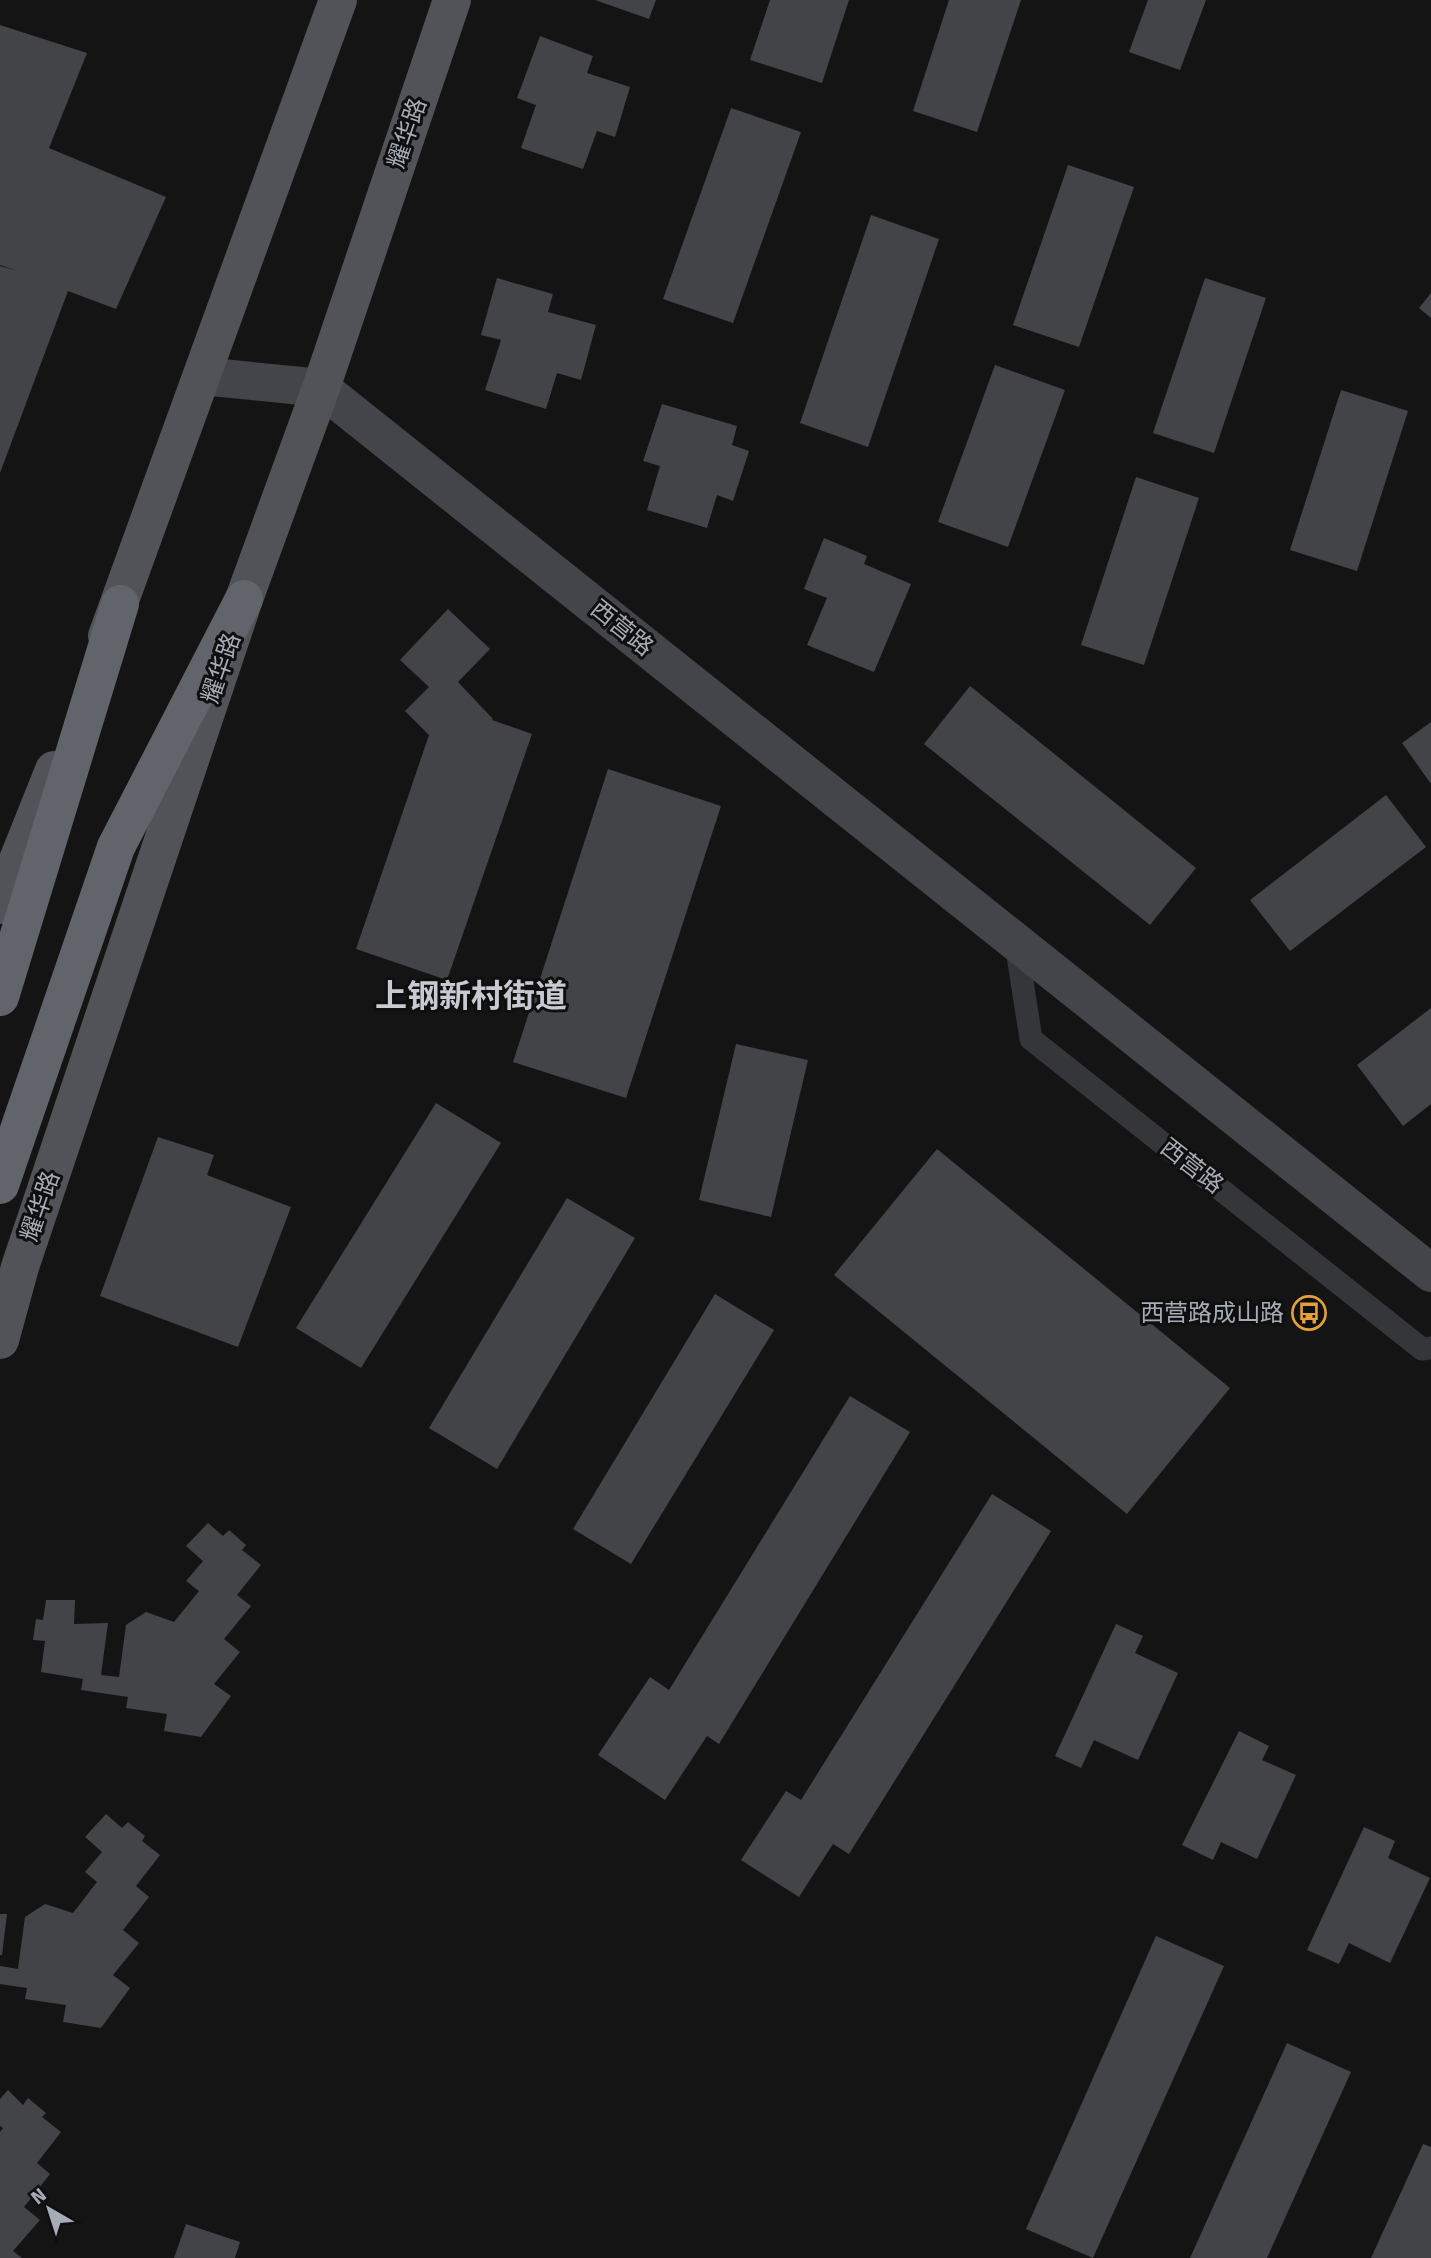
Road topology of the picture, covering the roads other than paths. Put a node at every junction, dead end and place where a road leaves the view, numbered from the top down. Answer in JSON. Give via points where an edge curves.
{"nodes":[{"id":1,"x":338,"y":0,"type":"edge"},
{"id":2,"x":452,"y":0,"type":"edge"},
{"id":3,"x":202,"y":376,"type":"junction"},
{"id":4,"x":321,"y":388,"type":"junction"},
{"id":5,"x":244,"y":599,"type":"junction"},
{"id":6,"x":120,"y":604,"type":"junction"},
{"id":7,"x":0,"y":905,"type":"edge"},
{"id":8,"x":1016,"y":943,"type":"junction"},
{"id":9,"x":0,"y":997,"type":"edge"},
{"id":10,"x":0,"y":1185,"type":"edge"},
{"id":11,"x":1431,"y":1273,"type":"edge"},
{"id":12,"x":0,"y":1340,"type":"edge"},
{"id":13,"x":1431,"y":1348,"type":"edge"}],
"edges":[{"from":1,"to":3,"type":"main road"},
{"from":2,"to":4,"type":"main road","name":"耀华路"},
{"from":3,"to":4,"type":"street"},
{"from":3,"to":6,"type":"main road"},
{"from":4,"to":5,"type":"main road","name":"耀华路"},
{"from":4,"to":8,"type":"street","name":"西营路"},
{"from":5,"to":10,"type":"highway","via":[[116,847]]},
{"from":5,"to":12,"type":"main road","name":"耀华路","via":[[20,1268]]},
{"from":6,"to":7,"type":"main road"},
{"from":6,"to":9,"type":"highway"},
{"from":8,"to":11,"type":"street","name":"西营路"},
{"from":8,"to":13,"type":"lane","name":"西营路","via":[[1031,1039],[1422,1349]]}]}
